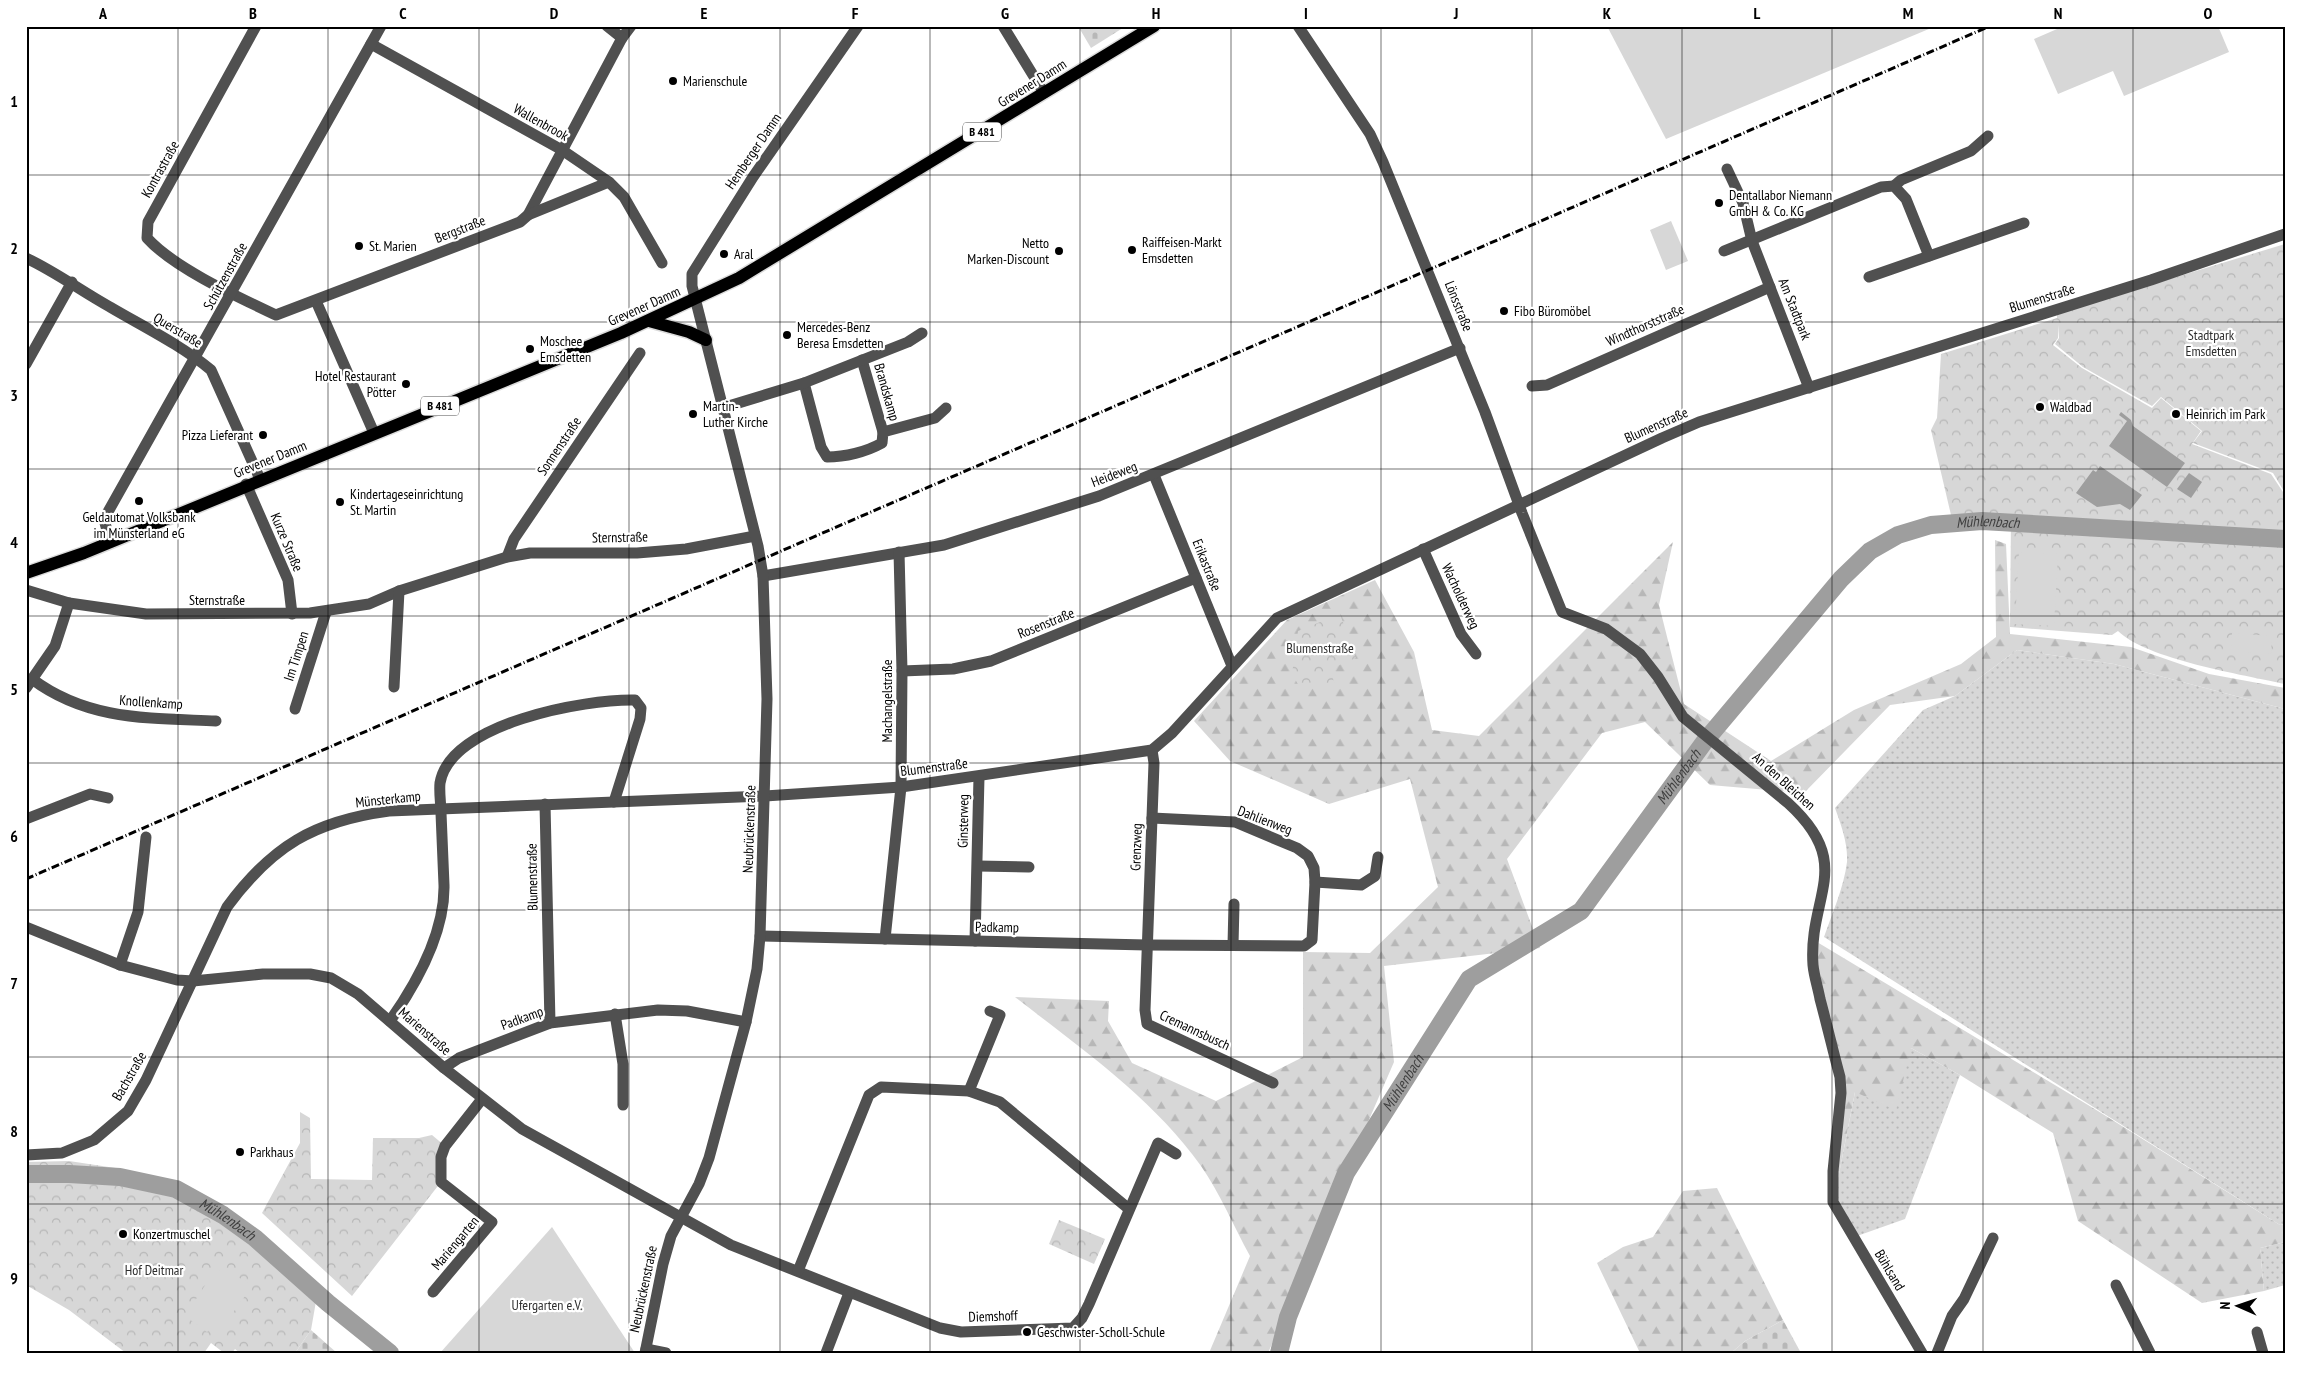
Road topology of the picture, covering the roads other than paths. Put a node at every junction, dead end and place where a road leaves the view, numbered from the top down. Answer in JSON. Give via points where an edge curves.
{"nodes":[{"id":1,"x":256,"y":26,"type":"edge"},
{"id":2,"x":607,"y":26,"type":"edge"},
{"id":3,"x":630,"y":26,"type":"edge"},
{"id":4,"x":858,"y":26,"type":"edge"},
{"id":5,"x":1003,"y":26,"type":"edge"},
{"id":6,"x":1154,"y":26,"type":"edge"},
{"id":7,"x":1298,"y":26,"type":"edge"},
{"id":8,"x":378,"y":27,"type":"edge"},
{"id":9,"x":622,"y":38,"type":"junction"},
{"id":10,"x":372,"y":44,"type":"junction"},
{"id":11,"x":1044,"y":94,"type":"junction"},
{"id":12,"x":1988,"y":136,"type":"dead end"},
{"id":13,"x":562,"y":150,"type":"junction"},
{"id":14,"x":1727,"y":169,"type":"dead end"},
{"id":15,"x":609,"y":182,"type":"junction"},
{"id":16,"x":1894,"y":186,"type":"junction"},
{"id":17,"x":528,"y":215,"type":"junction"},
{"id":18,"x":2024,"y":223,"type":"dead end"},
{"id":19,"x":2285,"y":234,"type":"edge"},
{"id":20,"x":1752,"y":242,"type":"junction"},
{"id":21,"x":1724,"y":251,"type":"dead end"},
{"id":22,"x":1929,"y":256,"type":"junction"},
{"id":23,"x":26,"y":258,"type":"edge"},
{"id":24,"x":662,"y":263,"type":"dead end"},
{"id":25,"x":1869,"y":277,"type":"dead end"},
{"id":26,"x":72,"y":282,"type":"junction"},
{"id":27,"x":1770,"y":287,"type":"junction"},
{"id":28,"x":232,"y":294,"type":"junction"},
{"id":29,"x":696,"y":300,"type":"junction"},
{"id":30,"x":316,"y":301,"type":"junction"},
{"id":31,"x":649,"y":321,"type":"junction"},
{"id":32,"x":922,"y":333,"type":"dead end"},
{"id":33,"x":706,"y":340,"type":"junction"},
{"id":34,"x":1460,"y":348,"type":"junction"},
{"id":35,"x":640,"y":353,"type":"dead end"},
{"id":36,"x":196,"y":358,"type":"junction"},
{"id":37,"x":862,"y":360,"type":"junction"},
{"id":38,"x":26,"y":364,"type":"edge"},
{"id":39,"x":804,"y":382,"type":"junction"},
{"id":40,"x":1532,"y":386,"type":"dead end"},
{"id":41,"x":1809,"y":388,"type":"junction"},
{"id":42,"x":722,"y":408,"type":"junction"},
{"id":43,"x":946,"y":408,"type":"dead end"},
{"id":44,"x":883,"y":432,"type":"junction"},
{"id":45,"x":374,"y":433,"type":"junction"},
{"id":46,"x":1154,"y":475,"type":"junction"},
{"id":47,"x":260,"y":479,"type":"junction"},
{"id":48,"x":246,"y":484,"type":"junction"},
{"id":49,"x":1520,"y":504,"type":"junction"},
{"id":50,"x":755,"y":536,"type":"junction"},
{"id":51,"x":110,"y":542,"type":"junction"},
{"id":52,"x":1423,"y":549,"type":"junction"},
{"id":53,"x":899,"y":552,"type":"junction"},
{"id":54,"x":507,"y":558,"type":"junction"},
{"id":55,"x":26,"y":573,"type":"edge"},
{"id":56,"x":763,"y":576,"type":"junction"},
{"id":57,"x":1196,"y":578,"type":"junction"},
{"id":58,"x":30,"y":591,"type":"edge"},
{"id":59,"x":399,"y":591,"type":"junction"},
{"id":60,"x":70,"y":603,"type":"junction"},
{"id":61,"x":326,"y":612,"type":"junction"},
{"id":62,"x":1562,"y":612,"type":"joint"},
{"id":63,"x":292,"y":614,"type":"junction"},
{"id":64,"x":1476,"y":654,"type":"dead end"},
{"id":65,"x":1232,"y":666,"type":"junction"},
{"id":66,"x":902,"y":671,"type":"junction"},
{"id":67,"x":29,"y":684,"type":"edge"},
{"id":68,"x":394,"y":687,"type":"dead end"},
{"id":69,"x":295,"y":708,"type":"dead end"},
{"id":70,"x":216,"y":721,"type":"dead end"},
{"id":71,"x":1152,"y":750,"type":"junction"},
{"id":72,"x":979,"y":777,"type":"junction"},
{"id":73,"x":901,"y":787,"type":"junction"},
{"id":74,"x":765,"y":796,"type":"junction"},
{"id":75,"x":108,"y":798,"type":"dead end"},
{"id":76,"x":614,"y":802,"type":"junction"},
{"id":77,"x":545,"y":804,"type":"junction"},
{"id":78,"x":441,"y":809,"type":"junction"},
{"id":79,"x":1152,"y":818,"type":"junction"},
{"id":80,"x":26,"y":819,"type":"edge"},
{"id":81,"x":146,"y":837,"type":"dead end"},
{"id":82,"x":1378,"y":857,"type":"dead end"},
{"id":83,"x":978,"y":866,"type":"junction"},
{"id":84,"x":1028,"y":867,"type":"dead end"},
{"id":85,"x":1315,"y":882,"type":"junction"},
{"id":86,"x":1234,"y":904,"type":"dead end"},
{"id":87,"x":26,"y":927,"type":"edge"},
{"id":88,"x":760,"y":936,"type":"junction"},
{"id":89,"x":885,"y":940,"type":"junction"},
{"id":90,"x":976,"y":941,"type":"junction"},
{"id":91,"x":1147,"y":946,"type":"junction"},
{"id":92,"x":1233,"y":946,"type":"junction"},
{"id":93,"x":1304,"y":946,"type":"joint"},
{"id":94,"x":120,"y":965,"type":"junction"},
{"id":95,"x":194,"y":981,"type":"junction"},
{"id":96,"x":990,"y":1011,"type":"dead end"},
{"id":97,"x":616,"y":1014,"type":"junction"},
{"id":98,"x":390,"y":1021,"type":"junction"},
{"id":99,"x":746,"y":1022,"type":"junction"},
{"id":100,"x":550,"y":1023,"type":"junction"},
{"id":101,"x":444,"y":1068,"type":"junction"},
{"id":102,"x":1273,"y":1083,"type":"dead end"},
{"id":103,"x":969,"y":1091,"type":"junction"},
{"id":104,"x":482,"y":1099,"type":"junction"},
{"id":105,"x":622,"y":1105,"type":"dead end"},
{"id":106,"x":1176,"y":1154,"type":"dead end"},
{"id":107,"x":26,"y":1155,"type":"edge"},
{"id":108,"x":1833,"y":1202,"type":"joint"},
{"id":109,"x":1129,"y":1209,"type":"junction"},
{"id":110,"x":681,"y":1218,"type":"junction"},
{"id":111,"x":1992,"y":1238,"type":"dead end"},
{"id":112,"x":798,"y":1271,"type":"junction"},
{"id":113,"x":2116,"y":1285,"type":"dead end"},
{"id":114,"x":433,"y":1292,"type":"dead end"},
{"id":115,"x":849,"y":1293,"type":"junction"},
{"id":116,"x":2256,"y":1332,"type":"dead end"},
{"id":117,"x":646,"y":1351,"type":"edge"},
{"id":118,"x":666,"y":1353,"type":"edge"},
{"id":119,"x":826,"y":1353,"type":"edge"},
{"id":120,"x":1922,"y":1353,"type":"edge"},
{"id":121,"x":1937,"y":1353,"type":"edge"},
{"id":122,"x":2150,"y":1353,"type":"edge"},
{"id":123,"x":2263,"y":1353,"type":"edge"}],
"edges":[{"from":1,"to":28,"type":"street","name":"Kontrastraße","via":[[148,222],[147,238],[157,249]]},
{"from":2,"to":9,"type":"street"},
{"from":3,"to":9,"type":"street"},
{"from":4,"to":29,"type":"street","name":"Hemberger Damm","via":[[753,177],[696,267],[692,274]]},
{"from":5,"to":11,"type":"street"},
{"from":6,"to":11,"type":"main road","name":"Grevener Damm","number":"B 481"},
{"from":7,"to":34,"type":"street","name":"Lönsstraße","via":[[1370,134]]},
{"from":8,"to":10,"type":"street","name":"Schützenstraße"},
{"from":9,"to":13,"type":"street"},
{"from":10,"to":13,"type":"street","name":"Wallenbrook"},
{"from":10,"to":28,"type":"street","name":"Schützenstraße"},
{"from":11,"to":29,"type":"main road","name":"Grevener Damm","number":"B 481","via":[[739,278]]},
{"from":12,"to":16,"type":"street","via":[[1971,151],[1901,180]]},
{"from":13,"to":15,"type":"street","name":"Wallenbrook"},
{"from":13,"to":17,"type":"street"},
{"from":14,"to":20,"type":"street","name":"Am Stadtpark","via":[[1743,203]]},
{"from":15,"to":17,"type":"street","name":"Bergstraße"},
{"from":15,"to":24,"type":"street","name":"Wallenbrook","via":[[624,197]]},
{"from":16,"to":20,"type":"street","via":[[1882,187]]},
{"from":16,"to":22,"type":"street","via":[[1906,199]]},
{"from":17,"to":30,"type":"street","name":"Bergstraße","via":[[520,222]]},
{"from":18,"to":22,"type":"street"},
{"from":19,"to":41,"type":"street","name":"Blumenstraße","via":[[2151,280]]},
{"from":20,"to":21,"type":"street"},
{"from":20,"to":27,"type":"street","name":"Am Stadtpark"},
{"from":22,"to":25,"type":"street"},
{"from":23,"to":26,"type":"street","name":"Querstraße"},
{"from":26,"to":36,"type":"street","name":"Querstraße"},
{"from":26,"to":38,"type":"street"},
{"from":27,"to":40,"type":"street","name":"Windthorststraße","via":[[1547,384]]},
{"from":27,"to":41,"type":"street","name":"Am Stadtpark"},
{"from":28,"to":30,"type":"street","name":"Bergstraße","via":[[276,315]]},
{"from":28,"to":36,"type":"street","name":"Schützenstraße"},
{"from":29,"to":31,"type":"main road","name":"Grevener Damm","number":"B 481"},
{"from":29,"to":33,"type":"street","name":"Neubrückenstraße"},
{"from":30,"to":45,"type":"street"},
{"from":31,"to":33,"type":"main road"},
{"from":31,"to":45,"type":"main road","name":"Grevener Damm","number":"B 481"},
{"from":32,"to":37,"type":"street","name":"Brandskamp"},
{"from":33,"to":42,"type":"street","name":"Neubrückenstraße"},
{"from":34,"to":46,"type":"street","name":"Heideweg"},
{"from":34,"to":49,"type":"street","name":"Lönsstraße"},
{"from":35,"to":54,"type":"street","name":"Sonnenstraße","via":[[514,539]]},
{"from":36,"to":47,"type":"street","name":"Querstraße","via":[[211,370]]},
{"from":36,"to":51,"type":"street","name":"Schützenstraße","via":[[104,519]]},
{"from":37,"to":39,"type":"street","name":"Brandskamp"},
{"from":37,"to":44,"type":"street","name":"Brandskamp"},
{"from":39,"to":42,"type":"street","name":"Brandskamp"},
{"from":39,"to":44,"type":"street","name":"Brandskamp","via":[[820,447],[827,457],[872,449],[882,443]]},
{"from":41,"to":49,"type":"street","name":"Blumenstraße","via":[[1699,422]]},
{"from":42,"to":50,"type":"street","name":"Neubrückenstraße"},
{"from":43,"to":44,"type":"street","name":"Brandskamp","via":[[935,418]]},
{"from":45,"to":47,"type":"main road","name":"Grevener Damm","number":"B 481"},
{"from":46,"to":53,"type":"street","name":"Heideweg","via":[[1099,496],[944,545]]},
{"from":46,"to":57,"type":"street","name":"Erikastraße"},
{"from":47,"to":48,"type":"main road","name":"Grevener Damm","number":"B 481"},
{"from":48,"to":51,"type":"main road","name":"Grevener Damm","number":"B 481"},
{"from":48,"to":63,"type":"street","name":"Kurze Straße","via":[[288,580]]},
{"from":49,"to":52,"type":"street","name":"Blumenstraße"},
{"from":49,"to":62,"type":"street","name":"Lönsstraße"},
{"from":50,"to":54,"type":"street","name":"Sternstraße","via":[[686,549],[637,553],[530,553]]},
{"from":50,"to":56,"type":"street","name":"Neubrückenstraße"},
{"from":51,"to":55,"type":"main road","name":"Grevener Damm","number":"B 481"},
{"from":52,"to":64,"type":"street","name":"Wacholderweg","via":[[1461,634]]},
{"from":52,"to":65,"type":"street","name":"Blumenstraße","via":[[1277,618]]},
{"from":53,"to":56,"type":"street","name":"Heideweg"},
{"from":53,"to":66,"type":"street","name":"Machangelstraße"},
{"from":54,"to":59,"type":"street","name":"Sternstraße"},
{"from":56,"to":74,"type":"street","name":"Neubrückenstraße","via":[[767,690]]},
{"from":57,"to":65,"type":"street","name":"Erikastraße"},
{"from":57,"to":66,"type":"street","name":"Rosenstraße","via":[[991,661],[953,669]]},
{"from":58,"to":60,"type":"street","name":"Sternstraße"},
{"from":59,"to":61,"type":"street","name":"Sternstraße","via":[[368,604]]},
{"from":59,"to":68,"type":"street"},
{"from":60,"to":63,"type":"street","name":"Sternstraße","via":[[146,614]]},
{"from":60,"to":67,"type":"street","via":[[55,646]]},
{"from":61,"to":63,"type":"street","name":"Sternstraße"},
{"from":61,"to":69,"type":"street","name":"Im Timpen"},
{"from":62,"to":108,"type":"street","name":"An den Bleichen","via":[[1606,629],[1640,654],[1683,716],[1805,818],[1815,833],[1823,855],[1826,879],[1812,952],[1813,968],[1841,1092]]},
{"from":65,"to":71,"type":"street","name":"Blumenstraße","via":[[1172,733]]},
{"from":66,"to":73,"type":"street","name":"Machangelstraße"},
{"from":67,"to":70,"type":"street","name":"Knollenkamp","via":[[103,713],[124,717]]},
{"from":71,"to":72,"type":"street","name":"Blumenstraße"},
{"from":71,"to":79,"type":"street","name":"Grenzweg"},
{"from":72,"to":73,"type":"street","name":"Blumenstraße"},
{"from":72,"to":83,"type":"street","name":"Ginsterweg"},
{"from":73,"to":74,"type":"street","name":"Blumenstraße"},
{"from":73,"to":89,"type":"street","name":"Machangelstraße"},
{"from":74,"to":76,"type":"street","name":"Blumenstraße"},
{"from":74,"to":88,"type":"street","name":"Neubrückenstraße"},
{"from":75,"to":80,"type":"street","via":[[90,794]]},
{"from":76,"to":77,"type":"street","name":"Blumenstraße"},
{"from":76,"to":78,"type":"street","via":[[640,719],[641,708],[635,700],[588,702],[542,712],[502,726],[473,742],[446,766],[440,783]]},
{"from":77,"to":78,"type":"street","name":"Münsterkamp"},
{"from":77,"to":100,"type":"street","name":"Blumenstraße"},
{"from":78,"to":95,"type":"street","name":"Münsterkamp","via":[[389,811],[346,819],[315,830],[271,856],[245,882],[227,907]]},
{"from":78,"to":98,"type":"street","via":[[444,888],[440,919],[408,995]]},
{"from":79,"to":85,"type":"street","name":"Dahlienweg","via":[[1235,822],[1297,848],[1308,856],[1314,868]]},
{"from":79,"to":91,"type":"street","name":"Grenzweg"},
{"from":81,"to":94,"type":"street","via":[[138,912]]},
{"from":82,"to":85,"type":"street","via":[[1375,876],[1362,885]]},
{"from":83,"to":84,"type":"street","name":"Ginsterweg"},
{"from":83,"to":90,"type":"street","name":"Ginsterweg"},
{"from":85,"to":93,"type":"street","name":"Dahlienweg","via":[[1314,932],[1312,940]]},
{"from":86,"to":92,"type":"street"},
{"from":87,"to":94,"type":"street","name":"Marienstraße"},
{"from":88,"to":89,"type":"street","name":"Padkamp"},
{"from":88,"to":99,"type":"street","name":"Neubrückenstraße"},
{"from":89,"to":90,"type":"street","name":"Padkamp"},
{"from":90,"to":91,"type":"street","name":"Padkamp"},
{"from":91,"to":92,"type":"street","name":"Padkamp"},
{"from":91,"to":102,"type":"street","name":"Cremannsbusch","via":[[1147,1024]]},
{"from":92,"to":93,"type":"street","name":"Padkamp"},
{"from":94,"to":95,"type":"street","name":"Marienstraße","via":[[177,980]]},
{"from":95,"to":98,"type":"street","name":"Marienstraße","via":[[263,974],[310,974],[331,978],[358,994]]},
{"from":95,"to":107,"type":"street","name":"Bachstraße","via":[[143,1088],[128,1111],[94,1140],[62,1153]]},
{"from":96,"to":103,"type":"street","via":[[1000,1015]]},
{"from":97,"to":99,"type":"street","name":"Padkamp","via":[[658,1010]]},
{"from":97,"to":100,"type":"street","name":"Padkamp"},
{"from":97,"to":105,"type":"street","via":[[623,1064]]},
{"from":98,"to":101,"type":"street","name":"Marienstraße"},
{"from":99,"to":110,"type":"street","name":"Neubrückenstraße","via":[[709,1158]]},
{"from":100,"to":101,"type":"street","name":"Padkamp","via":[[460,1058]]},
{"from":101,"to":104,"type":"street","name":"Marienstraße"},
{"from":103,"to":109,"type":"street","via":[[1000,1102]]},
{"from":103,"to":112,"type":"street","via":[[881,1088],[869,1095]]},
{"from":104,"to":110,"type":"street","name":"Marienstraße","via":[[522,1129]]},
{"from":104,"to":114,"type":"street","name":"Mariengarten","via":[[445,1146],[441,1182],[492,1222]]},
{"from":106,"to":109,"type":"street","name":"Diemshoff","via":[[1158,1143]]},
{"from":108,"to":120,"type":"street","name":"Bühlsand"},
{"from":109,"to":115,"type":"street","name":"Diemshoff","via":[[1082,1318],[1072,1328],[961,1332],[940,1328]]},
{"from":110,"to":112,"type":"street","name":"Diemshoff","via":[[731,1245]]},
{"from":110,"to":117,"type":"street","name":"Neubrückenstraße","via":[[671,1236],[663,1264]]},
{"from":111,"to":121,"type":"street"},
{"from":112,"to":115,"type":"street","name":"Diemshoff"},
{"from":113,"to":122,"type":"street"},
{"from":115,"to":119,"type":"street"},
{"from":116,"to":123,"type":"street"},
{"from":117,"to":118,"type":"street","name":"Neubrückenstraße"}]}
